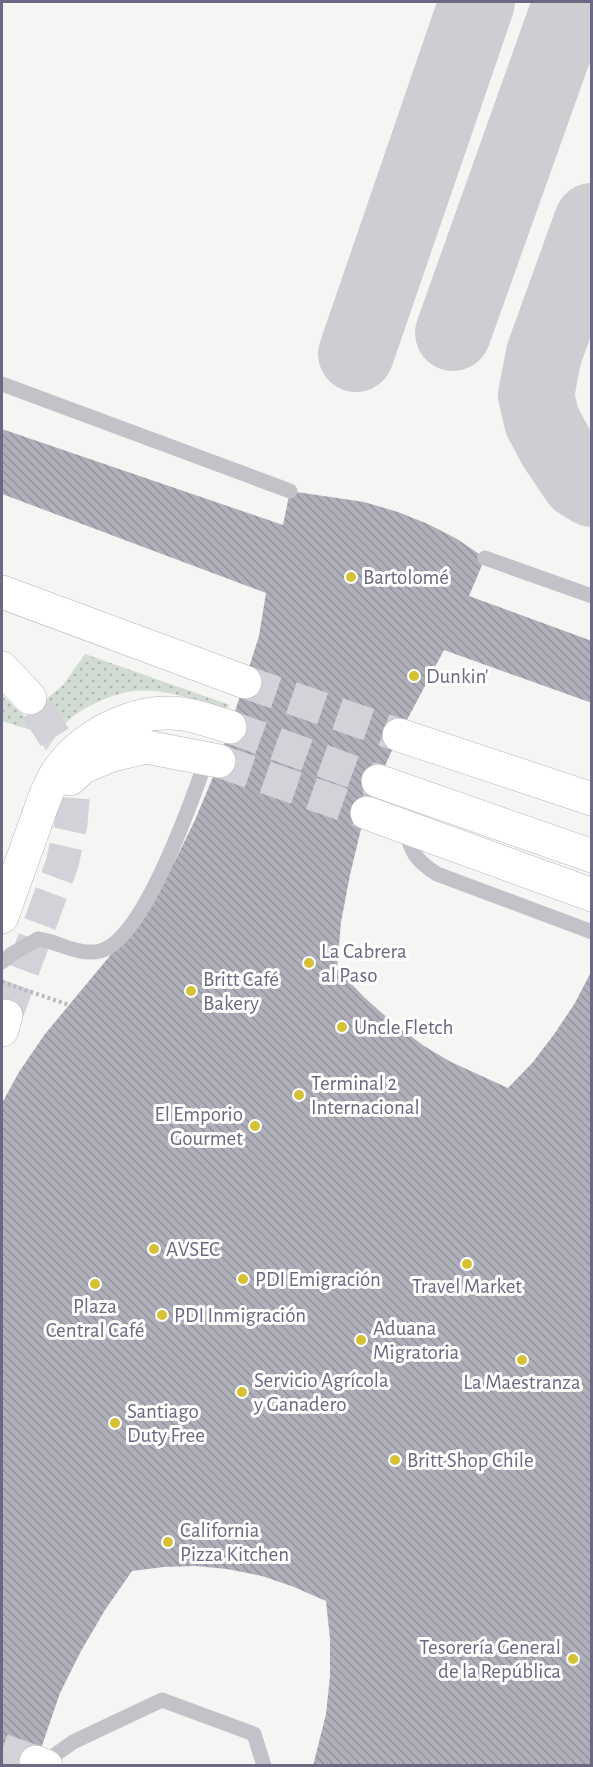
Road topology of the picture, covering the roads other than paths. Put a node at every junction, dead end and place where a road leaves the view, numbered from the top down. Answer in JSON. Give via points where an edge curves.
{"nodes":[{"id":1,"x":2,"y":384,"type":"edge"},
{"id":2,"x":290,"y":491,"type":"dead end"},
{"id":3,"x":485,"y":558,"type":"dead end"},
{"id":4,"x":2,"y":592,"type":"edge"},
{"id":5,"x":591,"y":592,"type":"edge"},
{"id":6,"x":2,"y":668,"type":"edge"},
{"id":7,"x":245,"y":682,"type":"tunnel mouth"},
{"id":8,"x":30,"y":698,"type":"tunnel mouth"},
{"id":9,"x":230,"y":727,"type":"tunnel mouth"},
{"id":10,"x":399,"y":735,"type":"tunnel mouth"},
{"id":11,"x":213,"y":760,"type":"joint"},
{"id":12,"x":378,"y":782,"type":"tunnel mouth"},
{"id":13,"x":591,"y":800,"type":"edge"},
{"id":14,"x":367,"y":813,"type":"tunnel mouth"},
{"id":15,"x":38,"y":817,"type":"junction"},
{"id":16,"x":405,"y":827,"type":"junction"},
{"id":17,"x":581,"y":852,"type":"edge"},
{"id":18,"x":591,"y":895,"type":"edge"},
{"id":19,"x":2,"y":917,"type":"edge"},
{"id":20,"x":591,"y":932,"type":"edge"},
{"id":21,"x":2,"y":962,"type":"edge"},
{"id":22,"x":41,"y":1764,"type":"edge"},
{"id":23,"x":264,"y":1766,"type":"edge"}],
"edges":[{"from":1,"to":2,"type":"lane"},
{"from":3,"to":5,"type":"lane"},
{"from":4,"to":7,"type":"highway"},
{"from":6,"to":8,"type":"highway"},
{"from":9,"to":15,"type":"highway","via":[[170,713],[142,716],[110,729],[80,746],[58,771]]},
{"from":10,"to":13,"type":"highway"},
{"from":11,"to":15,"type":"highway","via":[[146,747],[109,756],[83,767]]},
{"from":11,"to":21,"type":"lane","via":[[147,903],[113,945],[87,952],[38,939]]},
{"from":12,"to":17,"type":"highway"},
{"from":14,"to":16,"type":"highway"},
{"from":15,"to":19,"type":"highway"},
{"from":16,"to":18,"type":"highway"},
{"from":16,"to":20,"type":"lane","via":[[411,850],[421,864],[437,874]]},
{"from":22,"to":23,"type":"lane","via":[[73,1742],[162,1700],[254,1734]]}]}
